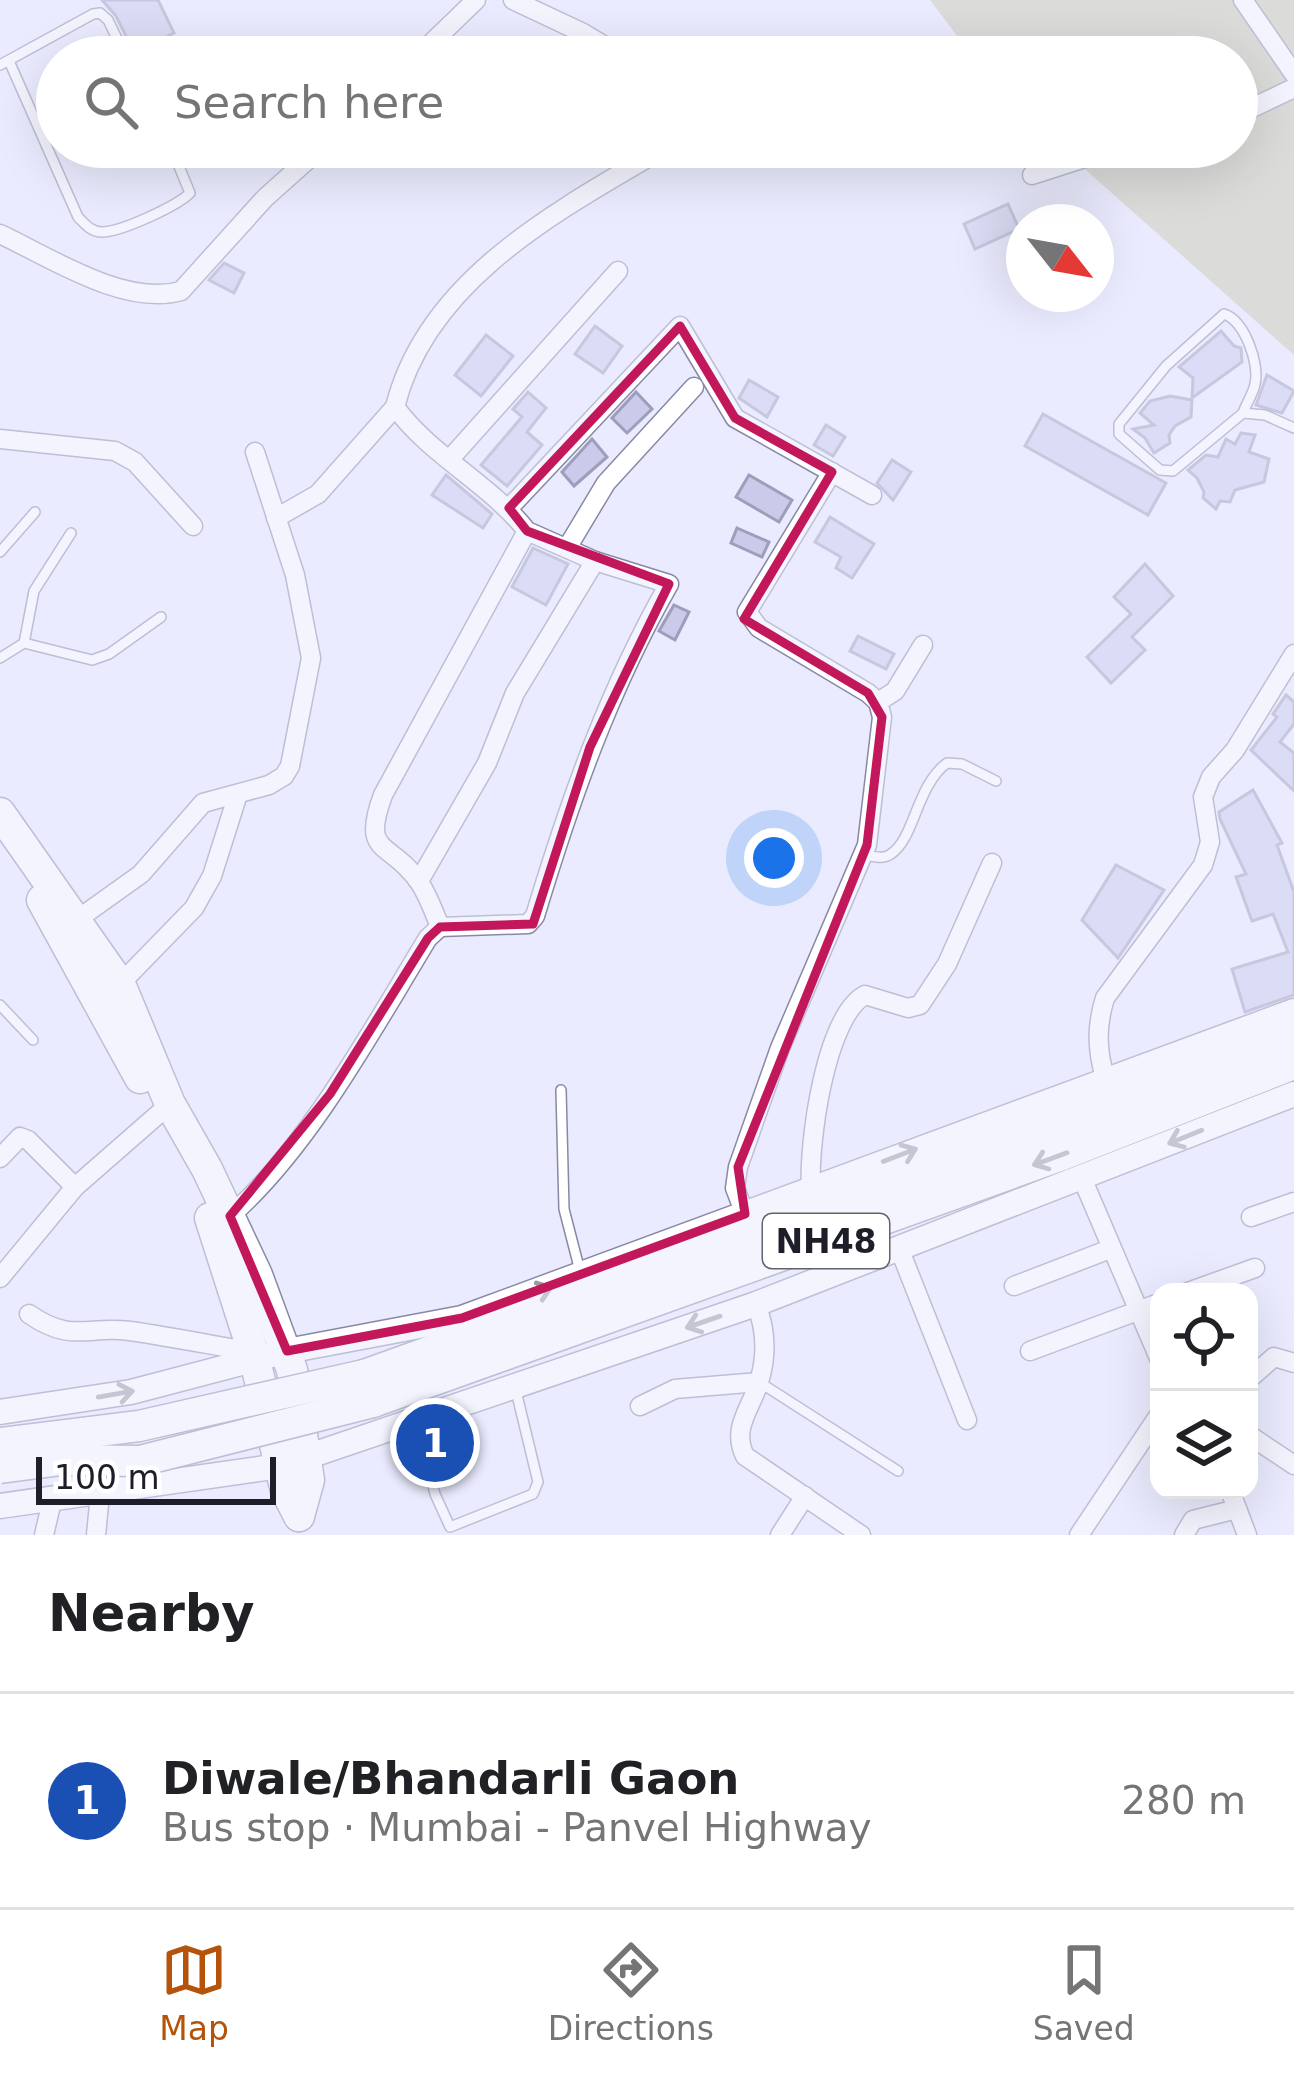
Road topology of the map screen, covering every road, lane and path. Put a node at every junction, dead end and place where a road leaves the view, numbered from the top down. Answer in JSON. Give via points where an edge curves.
{"nodes":[{"id":1,"x":476,"y":0,"type":"edge"},
{"id":2,"x":513,"y":0,"type":"edge"},
{"id":3,"x":1244,"y":0,"type":"edge"},
{"id":4,"x":57,"y":36,"type":"edge"},
{"id":5,"x":116,"y":36,"type":"edge"},
{"id":6,"x":439,"y":36,"type":"edge"},
{"id":7,"x":588,"y":36,"type":"edge"},
{"id":8,"x":36,"y":47,"type":"edge"},
{"id":9,"x":4,"y":63,"type":"edge"},
{"id":10,"x":1294,"y":74,"type":"edge"},
{"id":11,"x":1294,"y":88,"type":"edge"},
{"id":12,"x":1258,"y":105,"type":"edge"},
{"id":13,"x":36,"y":130,"type":"edge"},
{"id":14,"x":54,"y":168,"type":"edge"},
{"id":15,"x":180,"y":168,"type":"edge"},
{"id":16,"x":299,"y":168,"type":"edge"},
{"id":17,"x":634,"y":168,"type":"edge"},
{"id":18,"x":1054,"y":168,"type":"edge"},
{"id":19,"x":1032,"y":175,"type":"dead end"},
{"id":20,"x":0,"y":234,"type":"edge"},
{"id":21,"x":618,"y":271,"type":"dead end"},
{"id":22,"x":694,"y":387,"type":"dead end"},
{"id":23,"x":395,"y":407,"type":"junction"},
{"id":24,"x":1243,"y":413,"type":"junction"},
{"id":25,"x":1294,"y":428,"type":"edge"},
{"id":26,"x":0,"y":439,"type":"edge"},
{"id":27,"x":255,"y":452,"type":"dead end"},
{"id":28,"x":448,"y":460,"type":"junction"},
{"id":29,"x":832,"y":472,"type":"junction"},
{"id":30,"x":872,"y":495,"type":"dead end"},
{"id":31,"x":509,"y":508,"type":"junction"},
{"id":32,"x":35,"y":512,"type":"dead end"},
{"id":33,"x":276,"y":518,"type":"junction"},
{"id":34,"x":193,"y":526,"type":"dead end"},
{"id":35,"x":527,"y":531,"type":"junction"},
{"id":36,"x":71,"y":533,"type":"dead end"},
{"id":37,"x":567,"y":548,"type":"junction"},
{"id":38,"x":0,"y":552,"type":"edge"},
{"id":39,"x":595,"y":561,"type":"junction"},
{"id":40,"x":161,"y":617,"type":"dead end"},
{"id":41,"x":24,"y":643,"type":"junction"},
{"id":42,"x":923,"y":645,"type":"dead end"},
{"id":43,"x":1294,"y":654,"type":"edge"},
{"id":44,"x":0,"y":658,"type":"edge"},
{"id":45,"x":878,"y":702,"type":"junction"},
{"id":46,"x":996,"y":781,"type":"dead end"},
{"id":47,"x":238,"y":794,"type":"junction"},
{"id":48,"x":0,"y":813,"type":"edge"},
{"id":49,"x":0,"y":842,"type":"edge"},
{"id":50,"x":863,"y":855,"type":"junction"},
{"id":51,"x":992,"y":863,"type":"dead end"},
{"id":52,"x":419,"y":880,"type":"junction"},
{"id":53,"x":78,"y":919,"type":"junction"},
{"id":54,"x":440,"y":927,"type":"junction"},
{"id":55,"x":120,"y":984,"type":"junction"},
{"id":56,"x":0,"y":1005,"type":"edge"},
{"id":57,"x":1294,"y":1011,"type":"edge"},
{"id":58,"x":1294,"y":1033,"type":"edge"},
{"id":59,"x":33,"y":1040,"type":"dead end"},
{"id":60,"x":1282,"y":1068,"type":"edge"},
{"id":61,"x":1105,"y":1078,"type":"junction"},
{"id":62,"x":561,"y":1090,"type":"dead end"},
{"id":63,"x":164,"y":1107,"type":"junction"},
{"id":64,"x":0,"y":1158,"type":"edge"},
{"id":65,"x":1082,"y":1178,"type":"junction"},
{"id":66,"x":75,"y":1187,"type":"junction"},
{"id":67,"x":811,"y":1189,"type":"junction"},
{"id":68,"x":1294,"y":1202,"type":"edge"},
{"id":69,"x":745,"y":1214,"type":"junction"},
{"id":70,"x":230,"y":1216,"type":"junction"},
{"id":71,"x":1251,"y":1216,"type":"dead end"},
{"id":72,"x":899,"y":1248,"type":"junction"},
{"id":73,"x":1110,"y":1249,"type":"junction"},
{"id":74,"x":1256,"y":1268,"type":"dead end"},
{"id":75,"x":582,"y":1276,"type":"junction"},
{"id":76,"x":0,"y":1278,"type":"edge"},
{"id":77,"x":1214,"y":1283,"type":"edge"},
{"id":78,"x":1014,"y":1286,"type":"dead end"},
{"id":79,"x":756,"y":1304,"type":"junction"},
{"id":80,"x":1150,"y":1306,"type":"edge"},
{"id":81,"x":1137,"y":1311,"type":"junction"},
{"id":82,"x":29,"y":1314,"type":"dead end"},
{"id":83,"x":1150,"y":1339,"type":"edge"},
{"id":84,"x":287,"y":1351,"type":"junction"},
{"id":85,"x":1030,"y":1352,"type":"dead end"},
{"id":86,"x":254,"y":1356,"type":"junction"},
{"id":87,"x":1294,"y":1363,"type":"edge"},
{"id":88,"x":1258,"y":1371,"type":"edge"},
{"id":89,"x":759,"y":1382,"type":"junction"},
{"id":90,"x":515,"y":1386,"type":"junction"},
{"id":91,"x":368,"y":1389,"type":"junction"},
{"id":92,"x":640,"y":1406,"type":"dead end"},
{"id":93,"x":0,"y":1412,"type":"edge"},
{"id":94,"x":418,"y":1419,"type":"junction"},
{"id":95,"x":967,"y":1420,"type":"dead end"},
{"id":96,"x":1150,"y":1428,"type":"edge"},
{"id":97,"x":1258,"y":1441,"type":"edge"},
{"id":98,"x":0,"y":1443,"type":"edge"},
{"id":99,"x":292,"y":1462,"type":"junction"},
{"id":100,"x":1294,"y":1465,"type":"edge"},
{"id":101,"x":0,"y":1468,"type":"edge"},
{"id":102,"x":898,"y":1471,"type":"dead end"},
{"id":103,"x":100,"y":1494,"type":"junction"},
{"id":104,"x":805,"y":1496,"type":"junction"},
{"id":105,"x":1233,"y":1499,"type":"edge"},
{"id":106,"x":52,"y":1501,"type":"junction"},
{"id":107,"x":0,"y":1507,"type":"edge"},
{"id":108,"x":303,"y":1526,"type":"edge"},
{"id":109,"x":44,"y":1535,"type":"edge"},
{"id":110,"x":96,"y":1535,"type":"edge"},
{"id":111,"x":780,"y":1535,"type":"edge"},
{"id":112,"x":861,"y":1535,"type":"edge"},
{"id":113,"x":1079,"y":1535,"type":"edge"},
{"id":114,"x":1184,"y":1535,"type":"edge"},
{"id":115,"x":1246,"y":1535,"type":"edge"}],
"edges":[{"from":1,"to":6,"type":"street"},
{"from":2,"to":7,"type":"street"},
{"from":3,"to":10,"type":"street"},
{"from":4,"to":5,"type":"lane","via":[[100,14]]},
{"from":8,"to":9,"type":"lane"},
{"from":9,"to":13,"type":"lane"},
{"from":11,"to":12,"type":"street"},
{"from":14,"to":15,"type":"lane","via":[[78,217],[104,232],[180,203],[190,193]]},
{"from":16,"to":20,"type":"street","via":[[181,291],[164,296],[121,290]]},
{"from":17,"to":23,"type":"street","via":[[505,250],[454,297],[415,354]]},
{"from":18,"to":19,"type":"street"},
{"from":21,"to":28,"type":"street"},
{"from":22,"to":37,"type":"street","via":[[605,483]]},
{"from":23,"to":28,"type":"street"},
{"from":23,"to":33,"type":"street","via":[[318,494]]},
{"from":24,"to":24,"type":"lane","via":[[1173,471],[1160,470],[1119,434],[1118,424],[1166,366],[1224,314],[1242,328],[1256,377]]},
{"from":24,"to":25,"type":"lane"},
{"from":26,"to":34,"type":"street","via":[[116,451]]},
{"from":27,"to":33,"type":"street"},
{"from":28,"to":31,"type":"street"},
{"from":29,"to":30,"type":"street"},
{"from":29,"to":31,"type":"street","via":[[736,418],[680,326]]},
{"from":29,"to":45,"type":"street","via":[[747,612],[759,628]]},
{"from":31,"to":35,"type":"street"},
{"from":32,"to":38,"type":"lane"},
{"from":33,"to":47,"type":"street","via":[[306,620],[307,691],[284,776]]},
{"from":35,"to":37,"type":"street"},
{"from":35,"to":52,"type":"street","via":[[372,825],[376,840]]},
{"from":36,"to":41,"type":"lane","via":[[34,591]]},
{"from":37,"to":39,"type":"street"},
{"from":39,"to":52,"type":"street","via":[[515,693],[487,763]]},
{"from":39,"to":54,"type":"street","via":[[669,584],[590,747],[535,916],[527,924]]},
{"from":40,"to":41,"type":"lane","via":[[92,660]]},
{"from":41,"to":44,"type":"lane"},
{"from":42,"to":45,"type":"street","via":[[895,691]]},
{"from":43,"to":61,"type":"street","via":[[1202,796],[1210,842],[1203,865],[1105,998],[1097,1021]]},
{"from":45,"to":50,"type":"street"},
{"from":46,"to":50,"type":"lane","via":[[947,763],[926,786],[895,851]]},
{"from":47,"to":53,"type":"street","via":[[203,803],[146,869]]},
{"from":47,"to":55,"type":"street","via":[[194,908]]},
{"from":48,"to":53,"type":"main road"},
{"from":49,"to":63,"type":"main road"},
{"from":50,"to":69,"type":"street","via":[[779,1048],[738,1167],[735,1188]]},
{"from":51,"to":67,"type":"street","via":[[920,1005],[866,995],[854,1001],[819,1097]]},
{"from":52,"to":54,"type":"street"},
{"from":53,"to":55,"type":"main road"},
{"from":54,"to":70,"type":"street","via":[[261,1190]]},
{"from":55,"to":63,"type":"main road"},
{"from":56,"to":59,"type":"lane"},
{"from":57,"to":61,"type":"street"},
{"from":58,"to":60,"type":"main road","number":"NH48"},
{"from":60,"to":65,"type":"street","one_way":true},
{"from":60,"to":91,"type":"main road","number":"NH48","via":[[1047,1130]]},
{"from":67,"to":61,"type":"street","one_way":true},
{"from":62,"to":75,"type":"lane","via":[[564,1208]]},
{"from":63,"to":66,"type":"street"},
{"from":63,"to":70,"type":"main road"},
{"from":63,"to":86,"type":"main road"},
{"from":64,"to":66,"type":"street","via":[[20,1136]]},
{"from":65,"to":72,"type":"street"},
{"from":65,"to":73,"type":"street"},
{"from":66,"to":76,"type":"street"},
{"from":67,"to":69,"type":"street"},
{"from":68,"to":71,"type":"street"},
{"from":69,"to":75,"type":"street"},
{"from":70,"to":84,"type":"main road"},
{"from":72,"to":79,"type":"street"},
{"from":72,"to":95,"type":"street"},
{"from":73,"to":78,"type":"street"},
{"from":73,"to":81,"type":"street"},
{"from":74,"to":77,"type":"street"},
{"from":84,"to":75,"type":"street","one_way":true,"via":[[462,1318]]},
{"from":79,"to":89,"type":"street","via":[[766,1342]]},
{"from":79,"to":90,"type":"street","one_way":true},
{"from":80,"to":81,"type":"street"},
{"from":81,"to":83,"type":"street"},
{"from":81,"to":85,"type":"street"},
{"from":82,"to":86,"type":"street","via":[[72,1333],[122,1329]]},
{"from":84,"to":86,"type":"street"},
{"from":84,"to":99,"type":"main road"},
{"from":93,"to":86,"type":"street","one_way":true,"via":[[131,1392]]},
{"from":86,"to":99,"type":"main road"},
{"from":87,"to":88,"type":"street","via":[[1274,1357]]},
{"from":89,"to":92,"type":"street","via":[[675,1389]]},
{"from":89,"to":102,"type":"lane"},
{"from":89,"to":104,"type":"street","via":[[738,1443]]},
{"from":90,"to":94,"type":"street"},
{"from":90,"to":94,"type":"lane","via":[[538,1482],[533,1494],[450,1526]]},
{"from":91,"to":98,"type":"main road","number":"NH48","bridge":true},
{"from":91,"to":101,"type":"main road","number":"NH48","bridge":true,"via":[[140,1461]]},
{"from":94,"to":99,"type":"street"},
{"from":96,"to":113,"type":"street"},
{"from":97,"to":100,"type":"street"},
{"from":99,"to":103,"type":"street"},
{"from":99,"to":108,"type":"main road","via":[[308,1480]]},
{"from":103,"to":106,"type":"street"},
{"from":103,"to":110,"type":"street"},
{"from":104,"to":111,"type":"street"},
{"from":104,"to":112,"type":"street"},
{"from":105,"to":114,"type":"street","via":[[1193,1520]]},
{"from":105,"to":115,"type":"street"},
{"from":106,"to":107,"type":"street"},
{"from":106,"to":109,"type":"street"}]}
